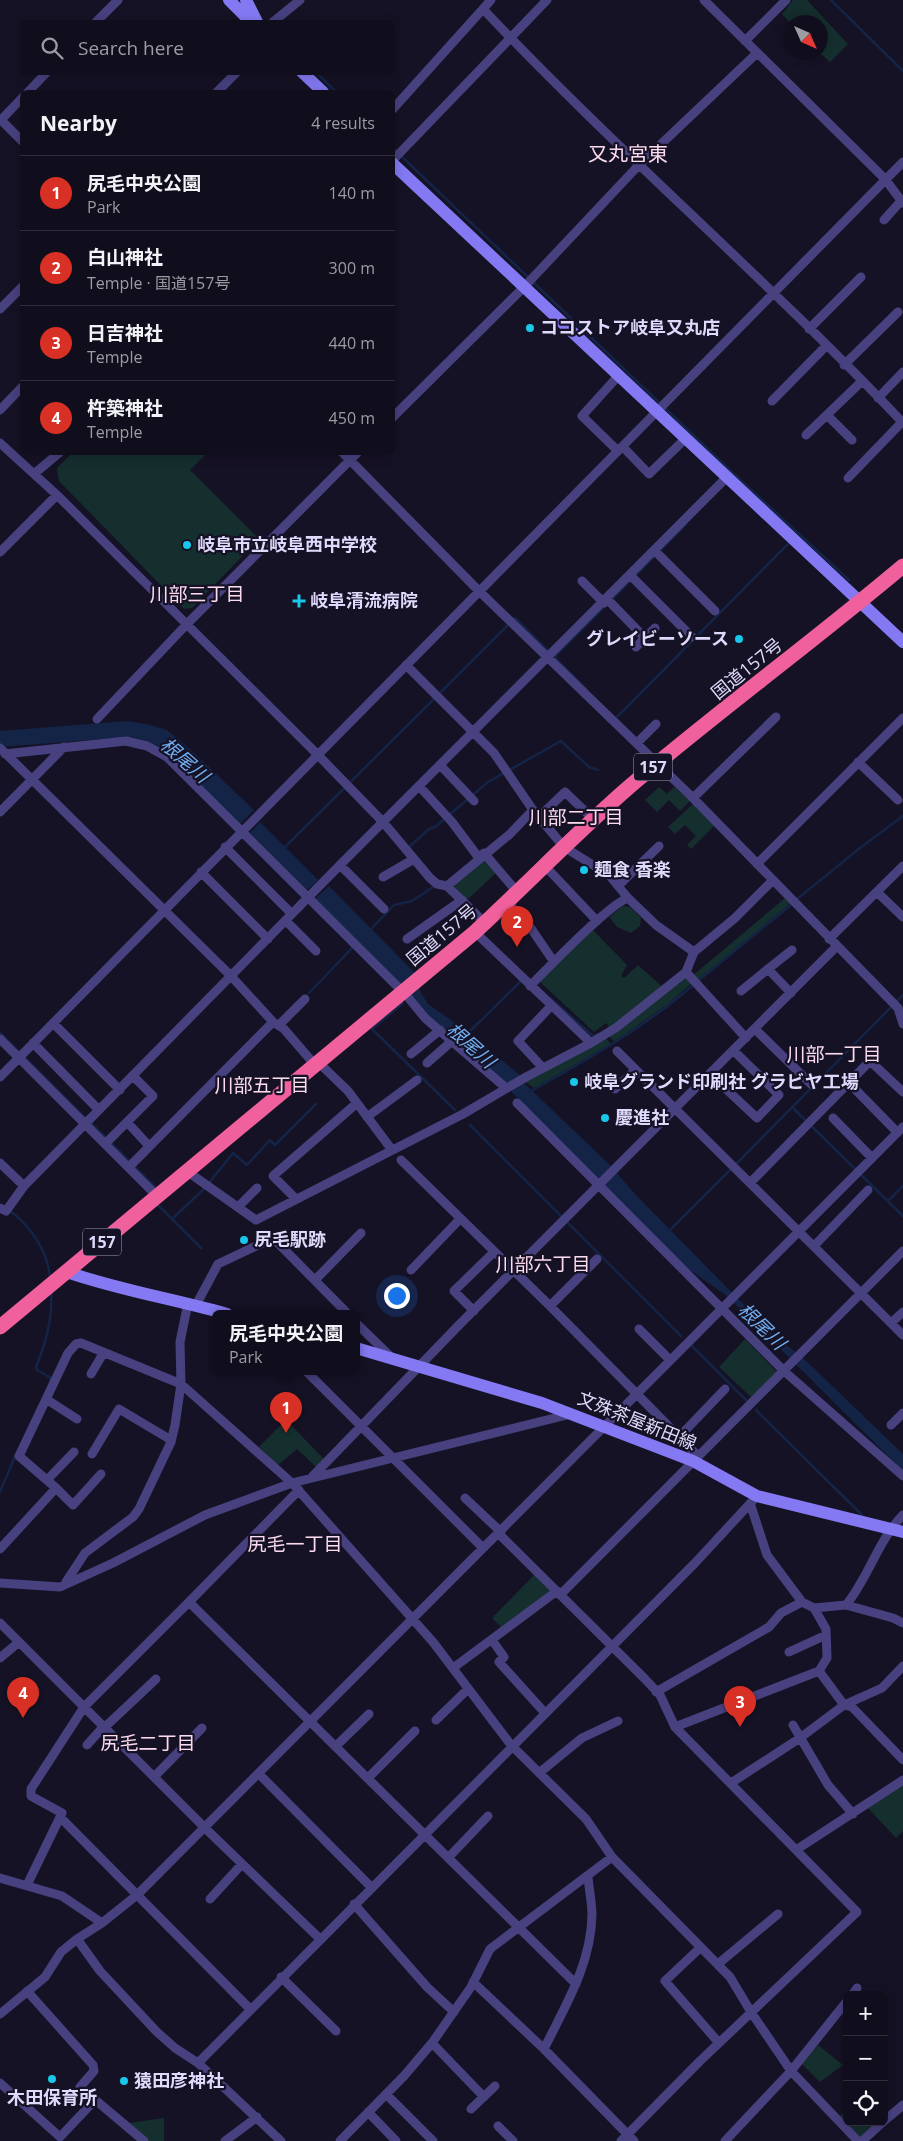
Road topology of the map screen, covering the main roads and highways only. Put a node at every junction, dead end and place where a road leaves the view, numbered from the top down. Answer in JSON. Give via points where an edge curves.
{"nodes":[{"id":1,"x":903,"y":566,"type":"edge"},
{"id":2,"x":0,"y":1327,"type":"edge"}],
"edges":[{"from":1,"to":2,"type":"highway","name":"国道157号","number":"157","via":[[657,764],[593,819],[480,928]]}]}
